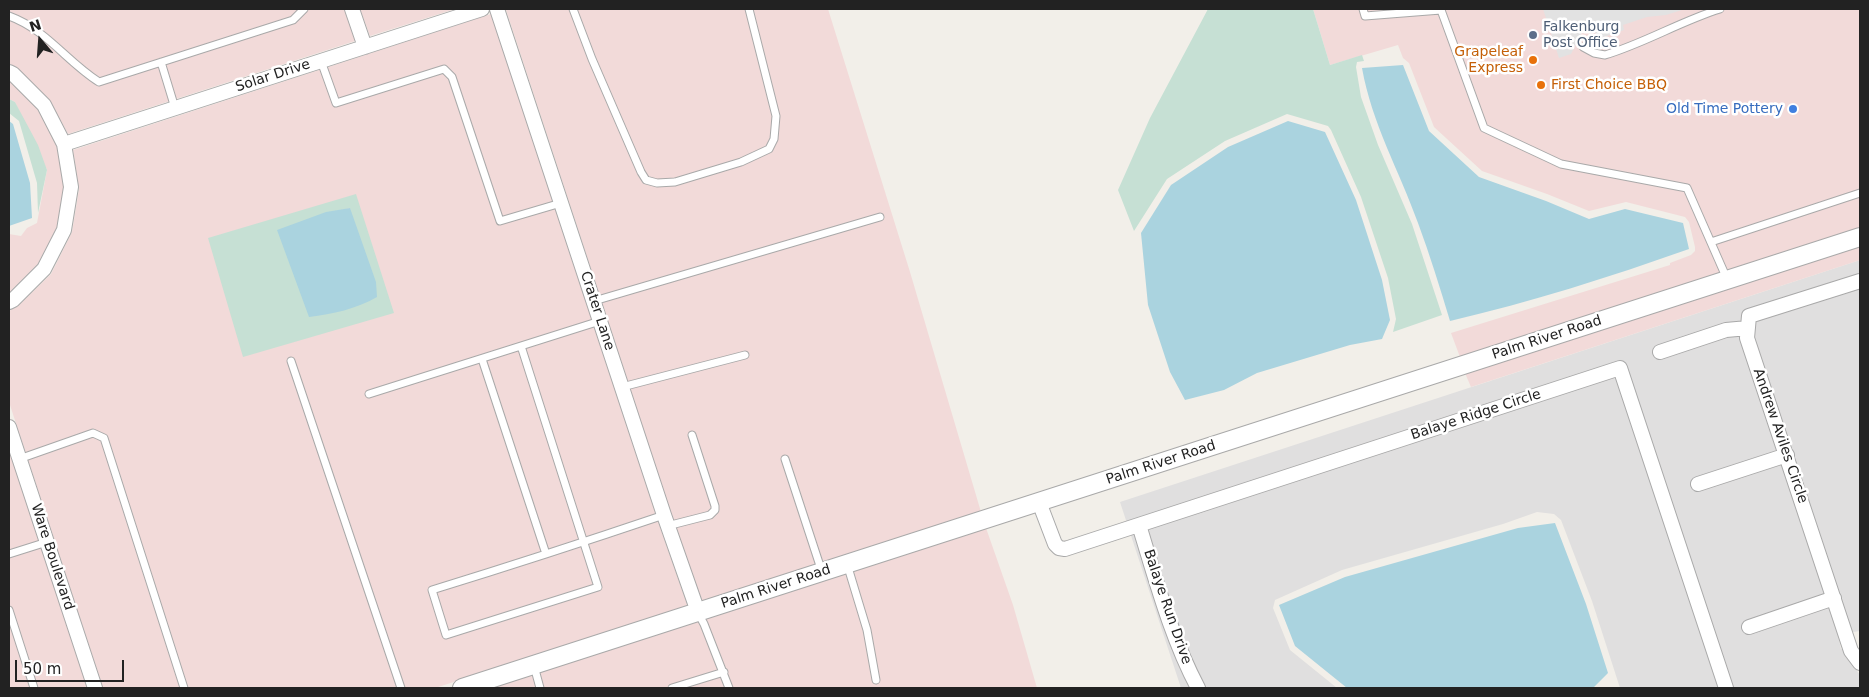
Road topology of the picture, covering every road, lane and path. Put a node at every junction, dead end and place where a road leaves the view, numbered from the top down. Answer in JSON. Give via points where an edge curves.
{"nodes":[{"id":1,"x":304,"y":9,"type":"edge"},
{"id":2,"x":352,"y":9,"type":"edge"},
{"id":3,"x":482,"y":9,"type":"edge"},
{"id":4,"x":498,"y":9,"type":"edge"},
{"id":5,"x":573,"y":9,"type":"edge"},
{"id":6,"x":749,"y":9,"type":"edge"},
{"id":7,"x":1363,"y":9,"type":"edge"},
{"id":8,"x":1720,"y":9,"type":"edge"},
{"id":9,"x":9,"y":16,"type":"edge"},
{"id":10,"x":365,"y":46,"type":"junction"},
{"id":11,"x":1583,"y":47,"type":"dead end"},
{"id":12,"x":320,"y":61,"type":"junction"},
{"id":13,"x":162,"y":62,"type":"junction"},
{"id":14,"x":9,"y":72,"type":"edge"},
{"id":15,"x":175,"y":108,"type":"junction"},
{"id":16,"x":64,"y":144,"type":"junction"},
{"id":17,"x":1860,"y":193,"type":"edge"},
{"id":18,"x":561,"y":203,"type":"junction"},
{"id":19,"x":880,"y":217,"type":"dead end"},
{"id":20,"x":1860,"y":237,"type":"edge"},
{"id":21,"x":1711,"y":242,"type":"junction"},
{"id":22,"x":1728,"y":280,"type":"junction"},
{"id":23,"x":1860,"y":281,"type":"edge"},
{"id":24,"x":594,"y":301,"type":"junction"},
{"id":25,"x":9,"y":302,"type":"edge"},
{"id":26,"x":600,"y":321,"type":"junction"},
{"id":27,"x":1748,"y":328,"type":"junction"},
{"id":28,"x":521,"y":346,"type":"junction"},
{"id":29,"x":1660,"y":352,"type":"dead end"},
{"id":30,"x":745,"y":355,"type":"dead end"},
{"id":31,"x":482,"y":359,"type":"junction"},
{"id":32,"x":291,"y":361,"type":"dead end"},
{"id":33,"x":622,"y":386,"type":"junction"},
{"id":34,"x":369,"y":394,"type":"dead end"},
{"id":35,"x":9,"y":427,"type":"edge"},
{"id":36,"x":692,"y":435,"type":"dead end"},
{"id":37,"x":1787,"y":455,"type":"junction"},
{"id":38,"x":19,"y":459,"type":"junction"},
{"id":39,"x":785,"y":459,"type":"dead end"},
{"id":40,"x":1698,"y":484,"type":"dead end"},
{"id":41,"x":1039,"y":502,"type":"junction"},
{"id":42,"x":666,"y":521,"type":"junction"},
{"id":43,"x":1139,"y":525,"type":"junction"},
{"id":44,"x":584,"y":541,"type":"junction"},
{"id":45,"x":47,"y":542,"type":"junction"},
{"id":46,"x":9,"y":554,"type":"edge"},
{"id":47,"x":546,"y":554,"type":"junction"},
{"id":48,"x":847,"y":564,"type":"junction"},
{"id":49,"x":822,"y":572,"type":"junction"},
{"id":50,"x":1834,"y":598,"type":"junction"},
{"id":51,"x":9,"y":610,"type":"edge"},
{"id":52,"x":698,"y":612,"type":"junction"},
{"id":53,"x":1749,"y":626,"type":"dead end"},
{"id":54,"x":1854,"y":640,"type":"edge"},
{"id":55,"x":1860,"y":664,"type":"edge"},
{"id":56,"x":533,"y":665,"type":"junction"},
{"id":57,"x":724,"y":672,"type":"junction"},
{"id":58,"x":876,"y":680,"type":"dead end"},
{"id":59,"x":34,"y":688,"type":"edge"},
{"id":60,"x":95,"y":688,"type":"edge"},
{"id":61,"x":184,"y":688,"type":"edge"},
{"id":62,"x":401,"y":688,"type":"edge"},
{"id":63,"x":462,"y":688,"type":"edge"},
{"id":64,"x":540,"y":688,"type":"edge"},
{"id":65,"x":672,"y":688,"type":"edge"},
{"id":66,"x":729,"y":688,"type":"edge"},
{"id":67,"x":1198,"y":688,"type":"edge"},
{"id":68,"x":1726,"y":688,"type":"edge"}],
"edges":[{"from":1,"to":13,"type":"lane","via":[[294,20]]},
{"from":2,"to":10,"type":"street"},
{"from":3,"to":10,"type":"street","name":"Solar Drive"},
{"from":4,"to":18,"type":"street","name":"Crater Lane"},
{"from":5,"to":6,"type":"lane","via":[[641,172],[646,180],[656,183],[675,182],[741,162],[769,149],[774,139],[776,116]]},
{"from":7,"to":21,"type":"lane","via":[[1365,16],[1442,10],[1484,128],[1561,164],[1687,188]]},
{"from":8,"to":11,"type":"lane","via":[[1611,53],[1599,55]]},
{"from":9,"to":13,"type":"lane","via":[[43,34],[99,82]]},
{"from":10,"to":12,"type":"street","name":"Solar Drive"},
{"from":12,"to":15,"type":"street","name":"Solar Drive"},
{"from":12,"to":18,"type":"lane","via":[[336,103],[444,69],[452,77],[500,220]]},
{"from":13,"to":15,"type":"lane"},
{"from":14,"to":16,"type":"street","via":[[44,105]]},
{"from":15,"to":16,"type":"street","name":"Solar Drive"},
{"from":16,"to":25,"type":"street","via":[[71,187],[64,230],[44,269]]},
{"from":17,"to":21,"type":"lane"},
{"from":18,"to":24,"type":"street","name":"Crater Lane"},
{"from":19,"to":24,"type":"lane"},
{"from":20,"to":22,"type":"street","name":"Palm River Road"},
{"from":21,"to":22,"type":"lane"},
{"from":22,"to":41,"type":"street","name":"Palm River Road"},
{"from":23,"to":27,"type":"street","via":[[1749,316]]},
{"from":24,"to":26,"type":"street","name":"Crater Lane"},
{"from":26,"to":28,"type":"lane"},
{"from":26,"to":33,"type":"street","name":"Crater Lane"},
{"from":27,"to":29,"type":"street","via":[[1726,330]]},
{"from":27,"to":37,"type":"street","name":"Andrew Aviles Circle","via":[[1747,338]]},
{"from":28,"to":31,"type":"lane"},
{"from":28,"to":44,"type":"lane"},
{"from":30,"to":33,"type":"lane"},
{"from":31,"to":34,"type":"lane"},
{"from":31,"to":47,"type":"lane"},
{"from":32,"to":62,"type":"lane"},
{"from":33,"to":42,"type":"street","name":"Crater Lane"},
{"from":35,"to":38,"type":"street","name":"Ware Boulevard"},
{"from":36,"to":42,"type":"lane","via":[[715,510],[710,515]]},
{"from":37,"to":40,"type":"street"},
{"from":37,"to":50,"type":"street","name":"Andrew Aviles Circle"},
{"from":38,"to":45,"type":"street","name":"Ware Boulevard"},
{"from":38,"to":61,"type":"lane","via":[[93,433],[104,438]]},
{"from":39,"to":49,"type":"lane"},
{"from":41,"to":43,"type":"street","name":"Balaye Ridge Circle","via":[[1059,548],[1065,549]]},
{"from":41,"to":48,"type":"street","name":"Palm River Road"},
{"from":42,"to":44,"type":"lane"},
{"from":42,"to":52,"type":"street","name":"Crater Lane"},
{"from":43,"to":67,"type":"street","name":"Balaye Run Drive","via":[[1174,634]]},
{"from":43,"to":68,"type":"street","name":"Balaye Ridge Circle","via":[[1620,368]]},
{"from":44,"to":47,"type":"lane"},
{"from":44,"to":47,"type":"lane","via":[[598,587],[446,635],[432,590]]},
{"from":45,"to":46,"type":"lane"},
{"from":45,"to":60,"type":"street","name":"Ware Boulevard"},
{"from":48,"to":49,"type":"street","name":"Palm River Road"},
{"from":48,"to":58,"type":"lane","via":[[867,630]]},
{"from":49,"to":52,"type":"street","name":"Palm River Road"},
{"from":50,"to":53,"type":"street"},
{"from":50,"to":54,"type":"street","name":"Andrew Aviles Circle"},
{"from":51,"to":59,"type":"lane"},
{"from":52,"to":56,"type":"street","name":"Palm River Road"},
{"from":52,"to":57,"type":"lane"},
{"from":54,"to":55,"type":"street","name":"Andrew Aviles Circle","via":[[1851,650]]},
{"from":56,"to":63,"type":"street","name":"Palm River Road"},
{"from":56,"to":64,"type":"lane"},
{"from":57,"to":65,"type":"lane"},
{"from":57,"to":66,"type":"lane"}]}
